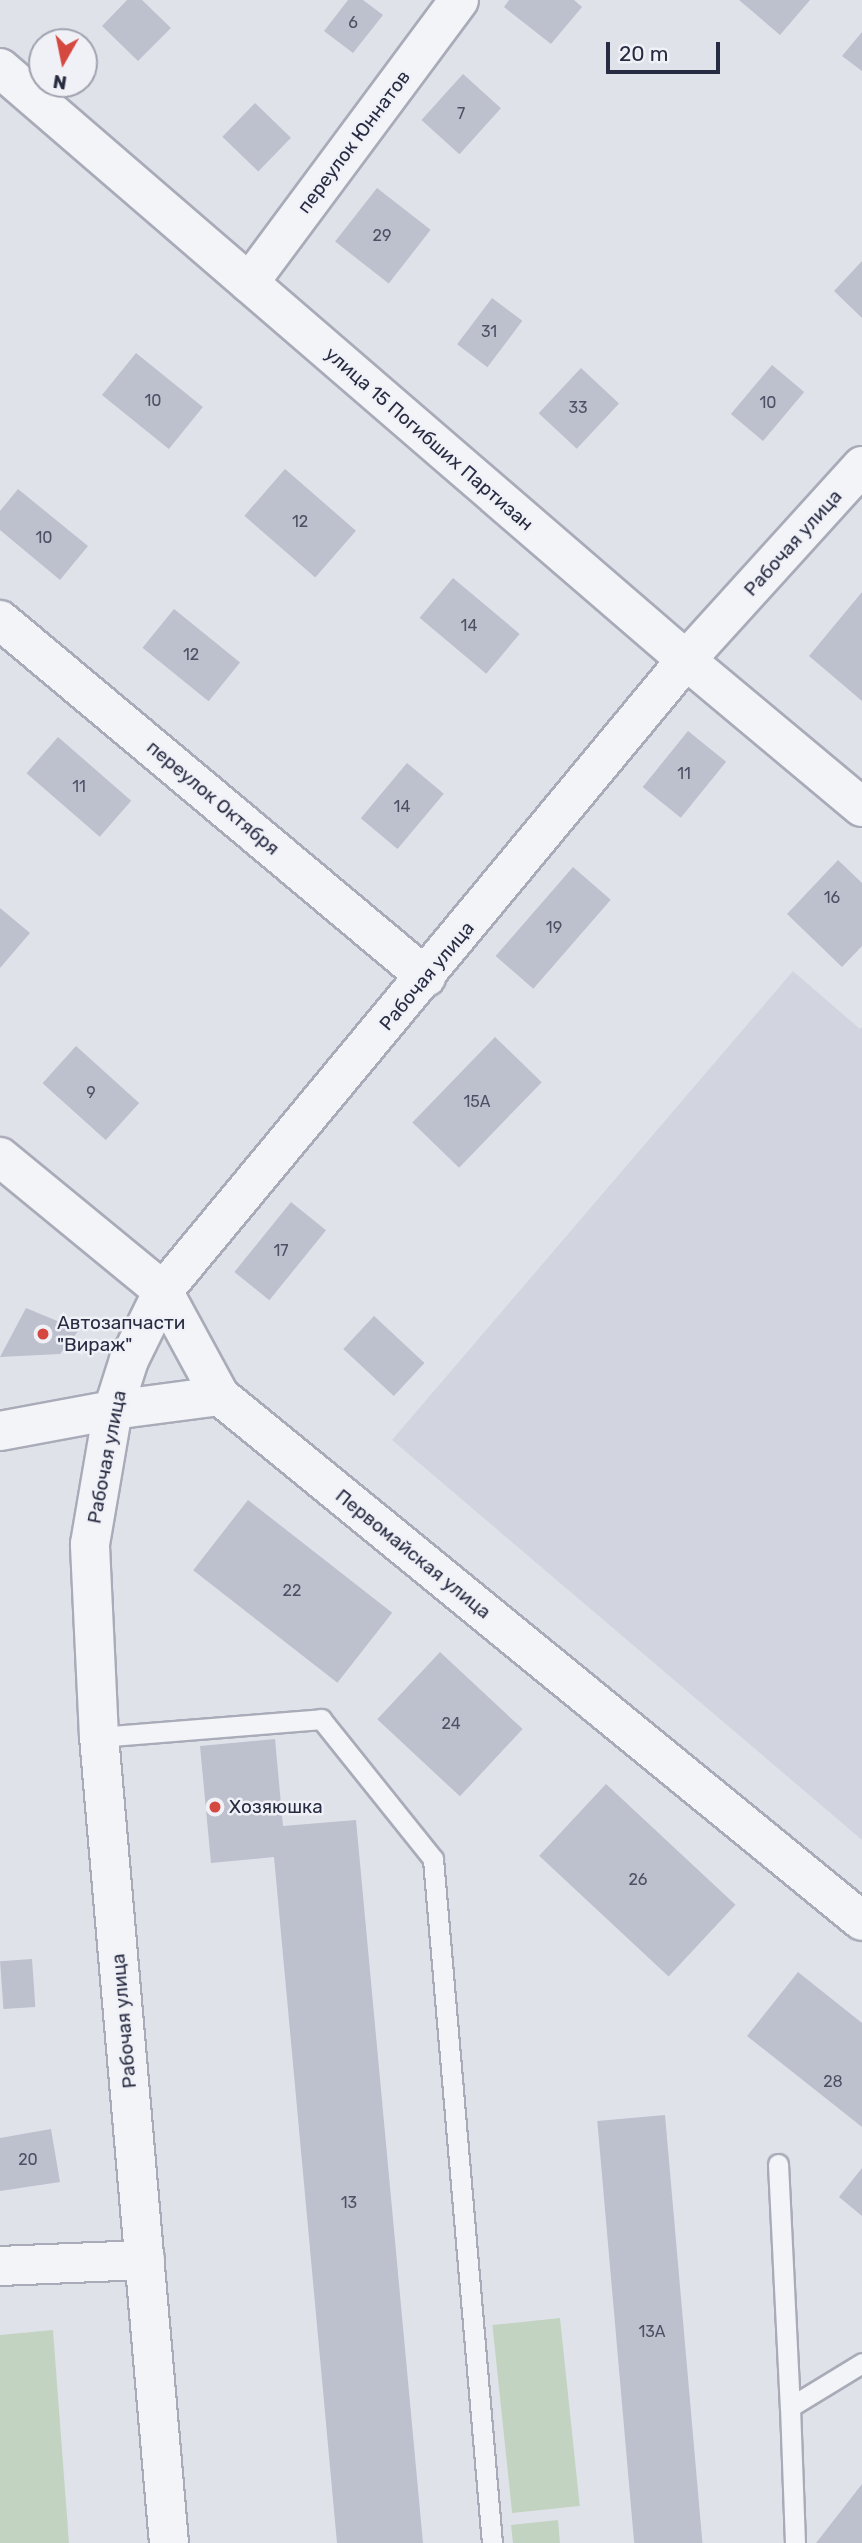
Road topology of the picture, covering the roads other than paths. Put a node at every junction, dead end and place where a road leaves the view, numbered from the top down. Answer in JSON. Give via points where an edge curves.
{"nodes":[{"id":1,"x":459,"y":0,"type":"edge"},
{"id":2,"x":0,"y":68,"type":"edge"},
{"id":3,"x":249,"y":283,"type":"junction"},
{"id":4,"x":862,"y":466,"type":"edge"},
{"id":5,"x":0,"y":620,"type":"edge"},
{"id":6,"x":686,"y":660,"type":"junction"},
{"id":7,"x":862,"y":807,"type":"edge"},
{"id":8,"x":426,"y":977,"type":"junction"},
{"id":9,"x":0,"y":1157,"type":"edge"},
{"id":10,"x":163,"y":1291,"type":"junction"},
{"id":11,"x":220,"y":1396,"type":"junction"},
{"id":12,"x":113,"y":1410,"type":"junction"},
{"id":13,"x":0,"y":1431,"type":"edge"},
{"id":14,"x":99,"y":1737,"type":"junction"},
{"id":15,"x":862,"y":1921,"type":"edge"},
{"id":16,"x":778,"y":2164,"type":"dead end"},
{"id":17,"x":145,"y":2260,"type":"junction"},
{"id":18,"x":0,"y":2266,"type":"edge"},
{"id":19,"x":862,"y":2363,"type":"edge"},
{"id":20,"x":790,"y":2407,"type":"junction"},
{"id":21,"x":169,"y":2543,"type":"edge"},
{"id":22,"x":492,"y":2543,"type":"edge"},
{"id":23,"x":795,"y":2543,"type":"edge"}],
"edges":[{"from":1,"to":3,"type":"street","name":"переулок Юннатов"},
{"from":2,"to":3,"type":"street","name":"улица 15 Погибших Партизан"},
{"from":3,"to":6,"type":"street","name":"улица 15 Погибших Партизан"},
{"from":4,"to":6,"type":"street","name":"Рабочая улица"},
{"from":5,"to":8,"type":"street","name":"переулок Октября"},
{"from":6,"to":7,"type":"street","name":"улица 15 Погибших Партизан"},
{"from":6,"to":8,"type":"street","name":"Рабочая улица"},
{"from":8,"to":10,"type":"street","name":"Рабочая улица"},
{"from":9,"to":10,"type":"street","name":"Первомайская улица"},
{"from":10,"to":11,"type":"street","name":"Первомайская улица"},
{"from":10,"to":12,"type":"street","name":"Рабочая улица","via":[[129,1360]]},
{"from":11,"to":12,"type":"street"},
{"from":11,"to":15,"type":"street","name":"Первомайская улица"},
{"from":12,"to":13,"type":"street"},
{"from":12,"to":14,"type":"street","name":"Рабочая улица","via":[[90,1544]]},
{"from":14,"to":17,"type":"street","name":"Рабочая улица"},
{"from":14,"to":22,"type":"lane","via":[[321,1719],[433,1858]]},
{"from":16,"to":20,"type":"lane"},
{"from":17,"to":18,"type":"street"},
{"from":17,"to":21,"type":"street","name":"Рабочая улица"},
{"from":19,"to":20,"type":"lane"},
{"from":20,"to":23,"type":"lane"}]}
